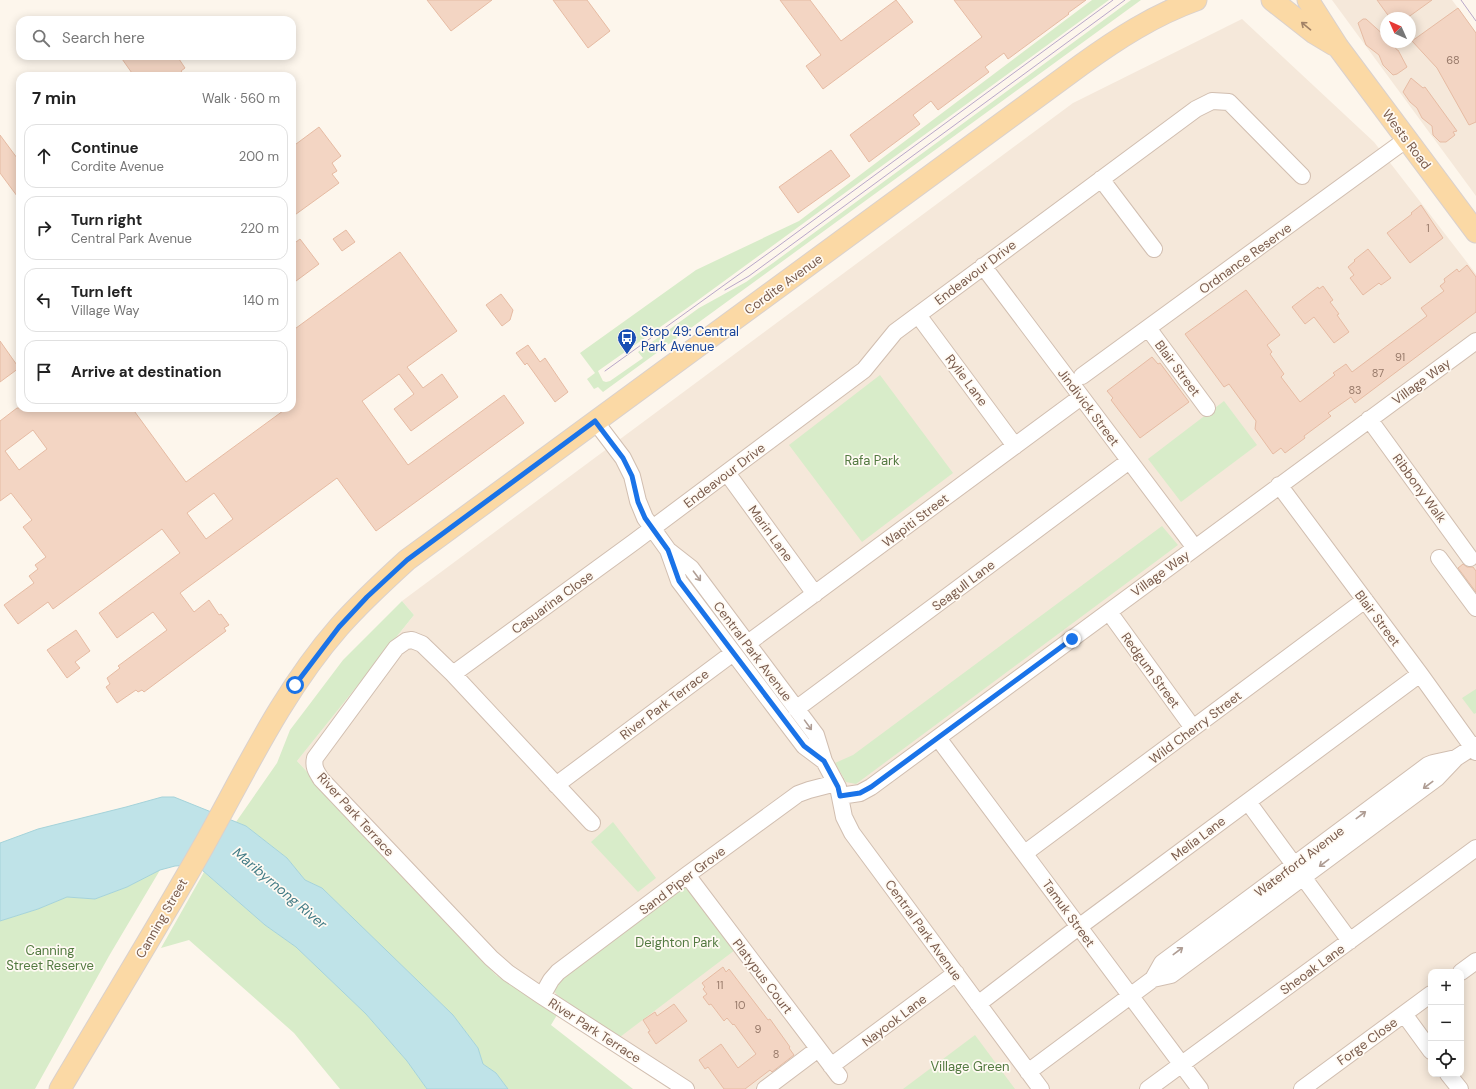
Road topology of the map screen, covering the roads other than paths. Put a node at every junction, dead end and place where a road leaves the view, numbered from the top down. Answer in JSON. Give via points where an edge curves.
{"nodes":[{"id":1,"x":1160,"y":0,"type":"edge"},
{"id":2,"x":1196,"y":0,"type":"edge"},
{"id":3,"x":1272,"y":0,"type":"edge"},
{"id":4,"x":1308,"y":0,"type":"edge"},
{"id":5,"x":1338,"y":47,"type":"junction"},
{"id":6,"x":1081,"y":65,"type":"junction"},
{"id":7,"x":1407,"y":139,"type":"junction"},
{"id":8,"x":1302,"y":176,"type":"dead end"},
{"id":9,"x":1101,"y":179,"type":"junction"},
{"id":10,"x":1476,"y":232,"type":"edge"},
{"id":11,"x":1154,"y":249,"type":"dead end"},
{"id":12,"x":983,"y":266,"type":"junction"},
{"id":13,"x":918,"y":315,"type":"junction"},
{"id":14,"x":1148,"y":328,"type":"junction"},
{"id":15,"x":1476,"y":340,"type":"edge"},
{"id":16,"x":1082,"y":376,"type":"dead end"},
{"id":17,"x":1081,"y":397,"type":"junction"},
{"id":18,"x":1207,"y":408,"type":"dead end"},
{"id":19,"x":1369,"y":419,"type":"junction"},
{"id":20,"x":595,"y":421,"type":"junction"},
{"id":21,"x":1015,"y":446,"type":"junction"},
{"id":22,"x":1129,"y":461,"type":"junction"},
{"id":23,"x":728,"y":473,"type":"junction"},
{"id":24,"x":1279,"y":486,"type":"junction"},
{"id":25,"x":652,"y":529,"type":"junction"},
{"id":26,"x":1195,"y":548,"type":"junction"},
{"id":27,"x":668,"y":550,"type":"junction"},
{"id":28,"x":1439,"y":558,"type":"dead end"},
{"id":29,"x":1470,"y":558,"type":"dead end"},
{"id":30,"x":815,"y":594,"type":"junction"},
{"id":31,"x":1365,"y":600,"type":"junction"},
{"id":32,"x":1476,"y":608,"type":"edge"},
{"id":33,"x":1109,"y":612,"type":"junction"},
{"id":34,"x":748,"y":643,"type":"junction"},
{"id":35,"x":733,"y":653,"type":"junction"},
{"id":36,"x":453,"y":674,"type":"junction"},
{"id":37,"x":1420,"y":674,"type":"junction"},
{"id":38,"x":796,"y":709,"type":"junction"},
{"id":39,"x":1193,"y":728,"type":"junction"},
{"id":40,"x":938,"y":738,"type":"junction"},
{"id":41,"x":258,"y":746,"type":"joint"},
{"id":42,"x":1475,"y":748,"type":"edge"},
{"id":43,"x":1456,"y":758,"type":"junction"},
{"id":44,"x":824,"y":761,"type":"junction"},
{"id":45,"x":556,"y":784,"type":"junction"},
{"id":46,"x":838,"y":790,"type":"junction"},
{"id":47,"x":1248,"y":802,"type":"junction"},
{"id":48,"x":592,"y":823,"type":"dead end"},
{"id":49,"x":1476,"y":848,"type":"edge"},
{"id":50,"x":1025,"y":853,"type":"junction"},
{"id":51,"x":1294,"y":864,"type":"junction"},
{"id":52,"x":687,"y":875,"type":"junction"},
{"id":53,"x":1304,"y":878,"type":"junction"},
{"id":54,"x":1079,"y":927,"type":"junction"},
{"id":55,"x":1350,"y":941,"type":"junction"},
{"id":56,"x":1476,"y":961,"type":"edge"},
{"id":57,"x":1464,"y":970,"type":"edge"},
{"id":58,"x":956,"y":973,"type":"junction"},
{"id":59,"x":1153,"y":979,"type":"junction"},
{"id":60,"x":542,"y":996,"type":"junction"},
{"id":61,"x":1130,"y":996,"type":"junction"},
{"id":62,"x":1428,"y":996,"type":"edge"},
{"id":63,"x":978,"y":1004,"type":"junction"},
{"id":64,"x":1404,"y":1014,"type":"junction"},
{"id":65,"x":1428,"y":1047,"type":"edge"},
{"id":66,"x":818,"y":1049,"type":"junction"},
{"id":67,"x":1182,"y":1064,"type":"junction"},
{"id":68,"x":835,"y":1071,"type":"joint"},
{"id":69,"x":1028,"y":1072,"type":"junction"},
{"id":70,"x":1450,"y":1077,"type":"edge"},
{"id":71,"x":60,"y":1089,"type":"edge"},
{"id":72,"x":686,"y":1089,"type":"edge"},
{"id":73,"x":765,"y":1089,"type":"edge"},
{"id":74,"x":1041,"y":1089,"type":"edge"},
{"id":75,"x":1148,"y":1089,"type":"edge"},
{"id":76,"x":1200,"y":1089,"type":"edge"},
{"id":77,"x":1302,"y":1089,"type":"edge"},
{"id":78,"x":1460,"y":1089,"type":"edge"}],
"edges":[{"from":1,"to":6,"type":"main road","name":"Cordite Avenue"},
{"from":2,"to":6,"type":"main road","name":"Cordite Avenue","via":[[1159,15],[1134,29]]},
{"from":5,"to":3,"type":"main road","name":"Wests Road","one_way":true,"via":[[1314,33]]},
{"from":4,"to":5,"type":"main road","name":"Wests Road"},
{"from":5,"to":7,"type":"main road","name":"Wests Road"},
{"from":6,"to":20,"type":"main road","name":"Cordite Avenue"},
{"from":7,"to":10,"type":"main road","name":"Wests Road"},
{"from":7,"to":14,"type":"street","name":"Ordnance Reserve"},
{"from":8,"to":9,"type":"street","name":"Endeavour Drive","via":[[1229,102],[1212,101],[1196,108]]},
{"from":9,"to":11,"type":"street"},
{"from":9,"to":12,"type":"street","name":"Endeavour Drive"},
{"from":12,"to":13,"type":"street","name":"Endeavour Drive"},
{"from":12,"to":17,"type":"street","name":"Jindivick Street"},
{"from":13,"to":21,"type":"street","name":"Rylie Lane"},
{"from":13,"to":23,"type":"street","name":"Endeavour Drive","via":[[895,332],[864,370]]},
{"from":14,"to":16,"type":"street","name":"Ordnance Reserve"},
{"from":14,"to":18,"type":"street","name":"Blair Street"},
{"from":15,"to":19,"type":"street","name":"Village Way"},
{"from":17,"to":21,"type":"street","name":"Wapiti Street"},
{"from":17,"to":22,"type":"street","name":"Jindivick Street"},
{"from":19,"to":24,"type":"street","name":"Village Way"},
{"from":19,"to":29,"type":"street","name":"Ribbony Walk"},
{"from":20,"to":25,"type":"street","name":"Central Park Avenue","via":[[623,458],[632,476],[638,502]]},
{"from":20,"to":41,"type":"main road","name":"Cordite Avenue","via":[[407,560],[381,584],[339,627],[320,651],[295,685]]},
{"from":21,"to":30,"type":"street","name":"Wapiti Street"},
{"from":22,"to":26,"type":"street","name":"Jindivick Street"},
{"from":22,"to":38,"type":"street","name":"Seagull Lane"},
{"from":23,"to":25,"type":"street","name":"Endeavour Drive"},
{"from":23,"to":30,"type":"street","name":"Marin Lane"},
{"from":24,"to":26,"type":"street","name":"Village Way"},
{"from":24,"to":31,"type":"street","name":"Blair Street"},
{"from":25,"to":27,"type":"street","name":"Central Park Avenue"},
{"from":25,"to":36,"type":"street","name":"Casuarina Close"},
{"from":26,"to":33,"type":"street","name":"Village Way"},
{"from":27,"to":34,"type":"street","name":"Central Park Avenue","one_way":true,"via":[[691,568]]},
{"from":27,"to":35,"type":"street","name":"Central Park Avenue","via":[[679,581]]},
{"from":28,"to":32,"type":"street"},
{"from":30,"to":34,"type":"street","name":"Wapiti Street"},
{"from":31,"to":37,"type":"street","name":"Blair Street"},
{"from":31,"to":39,"type":"street","name":"Wild Cherry Street"},
{"from":33,"to":39,"type":"street","name":"Redgum Street"},
{"from":33,"to":40,"type":"street","name":"Village Way"},
{"from":34,"to":38,"type":"street","name":"Central Park Avenue"},
{"from":35,"to":44,"type":"street","name":"Central Park Avenue","via":[[804,746]]},
{"from":35,"to":45,"type":"street","name":"River Park Terrace"},
{"from":36,"to":45,"type":"street","name":"River Park Terrace"},
{"from":36,"to":60,"type":"street","name":"River Park Terrace","via":[[422,644],[412,640],[400,644],[316,754],[314,764],[321,779],[491,958]]},
{"from":37,"to":42,"type":"street","name":"Blair Street"},
{"from":37,"to":47,"type":"street","name":"Melia Lane"},
{"from":38,"to":44,"type":"street","name":"Central Park Avenue","one_way":true,"via":[[816,735]]},
{"from":39,"to":50,"type":"street","name":"Wild Cherry Street"},
{"from":40,"to":46,"type":"street","name":"Village Way","via":[[860,793]]},
{"from":40,"to":50,"type":"street","name":"Tamuk Street"},
{"from":41,"to":71,"type":"main road","name":"Canning Street"},
{"from":42,"to":43,"type":"street","name":"Waterford Avenue"},
{"from":51,"to":43,"type":"street","name":"Waterford Avenue","one_way":true,"via":[[1428,765]]},
{"from":43,"to":53,"type":"street","name":"Waterford Avenue","one_way":true,"via":[[1437,778]]},
{"from":44,"to":46,"type":"street","name":"Central Park Avenue"},
{"from":45,"to":48,"type":"street","name":"River Park Terrace"},
{"from":46,"to":52,"type":"street","name":"Sand Piper Grove","via":[[809,790],[798,794]]},
{"from":46,"to":58,"type":"street","name":"Central Park Avenue","via":[[844,817],[852,833]]},
{"from":47,"to":51,"type":"street"},
{"from":47,"to":54,"type":"street","name":"Melia Lane"},
{"from":49,"to":55,"type":"street","name":"Sheoak Lane"},
{"from":50,"to":54,"type":"street","name":"Tamuk Street"},
{"from":51,"to":53,"type":"street"},
{"from":59,"to":51,"type":"street","name":"Waterford Avenue","one_way":true,"via":[[1162,963]]},
{"from":52,"to":60,"type":"street","name":"Sand Piper Grove","via":[[558,972]]},
{"from":52,"to":66,"type":"street","name":"Platypus Court"},
{"from":53,"to":55,"type":"street"},
{"from":53,"to":59,"type":"street","name":"Waterford Avenue","via":[[1171,976]]},
{"from":54,"to":61,"type":"street","name":"Tamuk Street"},
{"from":54,"to":63,"type":"street","name":"Melia Lane"},
{"from":55,"to":67,"type":"street","name":"Sheoak Lane"},
{"from":56,"to":57,"type":"street"},
{"from":58,"to":63,"type":"street","name":"Central Park Avenue"},
{"from":58,"to":68,"type":"street","name":"Nayook Lane"},
{"from":59,"to":61,"type":"street","name":"Waterford Avenue"},
{"from":60,"to":72,"type":"street","name":"River Park Terrace"},
{"from":61,"to":67,"type":"street","name":"Tamuk Street"},
{"from":61,"to":69,"type":"street","name":"Waterford Avenue"},
{"from":62,"to":64,"type":"street","name":"Forge Close"},
{"from":63,"to":69,"type":"street","name":"Central Park Avenue"},
{"from":64,"to":65,"type":"street"},
{"from":64,"to":77,"type":"street","name":"Forge Close"},
{"from":66,"to":68,"type":"street","name":"Platypus Court"},
{"from":66,"to":73,"type":"street"},
{"from":67,"to":75,"type":"street","name":"Sheoak Lane"},
{"from":67,"to":76,"type":"street","name":"Tamuk Street"},
{"from":69,"to":74,"type":"street","name":"Central Park Avenue"},
{"from":70,"to":78,"type":"street"}]}
